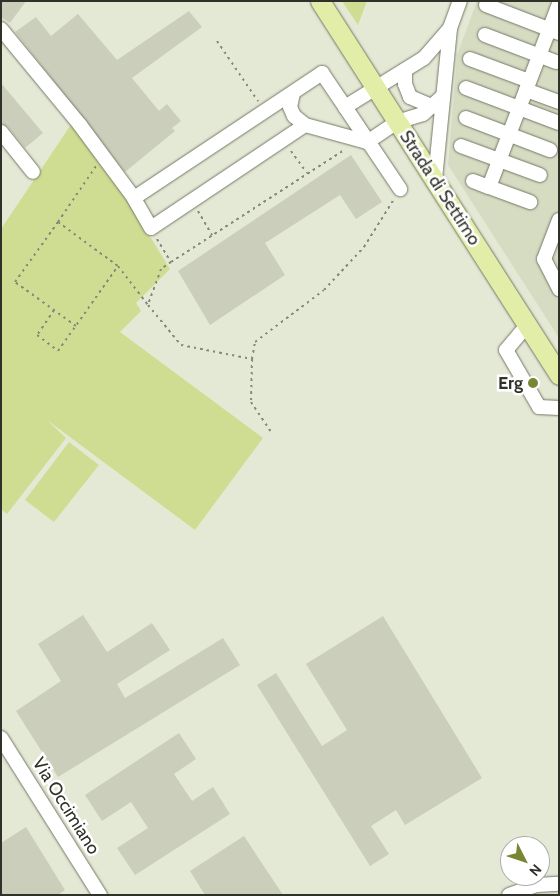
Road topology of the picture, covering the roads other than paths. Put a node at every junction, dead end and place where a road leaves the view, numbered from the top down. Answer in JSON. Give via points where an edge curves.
{"nodes":[{"id":1,"x":320,"y":1,"type":"edge"},
{"id":2,"x":460,"y":1,"type":"edge"},
{"id":3,"x":554,"y":1,"type":"edge"},
{"id":4,"x":559,"y":4,"type":"edge"},
{"id":5,"x":486,"y":5,"type":"dead end"},
{"id":6,"x":450,"y":28,"type":"junction"},
{"id":7,"x":1,"y":29,"type":"edge"},
{"id":8,"x":554,"y":31,"type":"edge"},
{"id":9,"x":485,"y":35,"type":"dead end"},
{"id":10,"x":539,"y":56,"type":"junction"},
{"id":11,"x":470,"y":59,"type":"dead end"},
{"id":12,"x":556,"y":62,"type":"dead end"},
{"id":13,"x":405,"y":70,"type":"junction"},
{"id":14,"x":528,"y":86,"type":"junction"},
{"id":15,"x":376,"y":88,"type":"junction"},
{"id":16,"x":466,"y":88,"type":"dead end"},
{"id":17,"x":293,"y":93,"type":"junction"},
{"id":18,"x":443,"y":96,"type":"junction"},
{"id":19,"x":559,"y":102,"type":"edge"},
{"id":20,"x":345,"y":107,"type":"junction"},
{"id":21,"x":433,"y":107,"type":"junction"},
{"id":22,"x":519,"y":108,"type":"junction"},
{"id":23,"x":466,"y":118,"type":"dead end"},
{"id":24,"x":397,"y":122,"type":"junction"},
{"id":25,"x":559,"y":123,"type":"edge"},
{"id":26,"x":305,"y":125,"type":"junction"},
{"id":27,"x":1,"y":132,"type":"edge"},
{"id":28,"x":509,"y":134,"type":"junction"},
{"id":29,"x":367,"y":142,"type":"junction"},
{"id":30,"x":461,"y":146,"type":"dead end"},
{"id":31,"x":550,"y":150,"type":"dead end"},
{"id":32,"x":499,"y":160,"type":"junction"},
{"id":33,"x":33,"y":172,"type":"dead end"},
{"id":34,"x":540,"y":175,"type":"dead end"},
{"id":35,"x":435,"y":179,"type":"junction"},
{"id":36,"x":473,"y":181,"type":"dead end"},
{"id":37,"x":489,"y":187,"type":"junction"},
{"id":38,"x":400,"y":189,"type":"road end"},
{"id":39,"x":134,"y":198,"type":"junction"},
{"id":40,"x":530,"y":202,"type":"dead end"},
{"id":41,"x":559,"y":220,"type":"edge"},
{"id":42,"x":559,"y":289,"type":"edge"},
{"id":43,"x":528,"y":324,"type":"junction"},
{"id":44,"x":559,"y":375,"type":"edge"},
{"id":45,"x":559,"y":408,"type":"edge"},
{"id":46,"x":1,"y":738,"type":"edge"},
{"id":47,"x":559,"y":884,"type":"edge"},
{"id":48,"x":100,"y":895,"type":"edge"},
{"id":49,"x":509,"y":895,"type":"edge"}],
"edges":[{"from":1,"to":15,"type":"main road","name":"Strada di Settimo"},
{"from":2,"to":6,"type":"street"},
{"from":3,"to":4,"type":"street"},
{"from":4,"to":8,"type":"street"},
{"from":5,"to":8,"type":"street"},
{"from":6,"to":13,"type":"street","via":[[424,58]]},
{"from":6,"to":18,"type":"street"},
{"from":7,"to":39,"type":"street"},
{"from":8,"to":10,"type":"street"},
{"from":9,"to":10,"type":"street"},
{"from":10,"to":12,"type":"street"},
{"from":10,"to":14,"type":"street"},
{"from":11,"to":14,"type":"street"},
{"from":13,"to":15,"type":"street"},
{"from":13,"to":21,"type":"street","via":[[404,84],[410,96]]},
{"from":14,"to":19,"type":"street"},
{"from":14,"to":22,"type":"street"},
{"from":15,"to":20,"type":"street"},
{"from":15,"to":24,"type":"main road","name":"Strada di Settimo"},
{"from":16,"to":22,"type":"street"},
{"from":17,"to":20,"type":"street","via":[[322,73]]},
{"from":17,"to":26,"type":"street","via":[[290,107],[294,116]]},
{"from":17,"to":39,"type":"street"},
{"from":18,"to":21,"type":"street"},
{"from":18,"to":35,"type":"street"},
{"from":20,"to":29,"type":"street"},
{"from":21,"to":24,"type":"street","via":[[423,114]]},
{"from":22,"to":25,"type":"street"},
{"from":22,"to":28,"type":"street"},
{"from":23,"to":28,"type":"street"},
{"from":24,"to":29,"type":"street"},
{"from":24,"to":35,"type":"main road","name":"Strada di Settimo"},
{"from":26,"to":29,"type":"street"},
{"from":26,"to":39,"type":"street","via":[[151,228]]},
{"from":27,"to":33,"type":"street"},
{"from":28,"to":31,"type":"street"},
{"from":28,"to":32,"type":"street"},
{"from":29,"to":38,"type":"street"},
{"from":30,"to":32,"type":"street"},
{"from":32,"to":34,"type":"street"},
{"from":32,"to":37,"type":"street"},
{"from":35,"to":43,"type":"main road","name":"Strada di Settimo"},
{"from":36,"to":37,"type":"street"},
{"from":37,"to":40,"type":"street"},
{"from":41,"to":42,"type":"street","via":[[544,259]]},
{"from":43,"to":44,"type":"main road","name":"Strada di Settimo"},
{"from":43,"to":45,"type":"street","via":[[506,350],[540,407]]},
{"from":46,"to":48,"type":"street","name":"Via Occimiano"},
{"from":47,"to":49,"type":"street","via":[[536,885]]}]}
